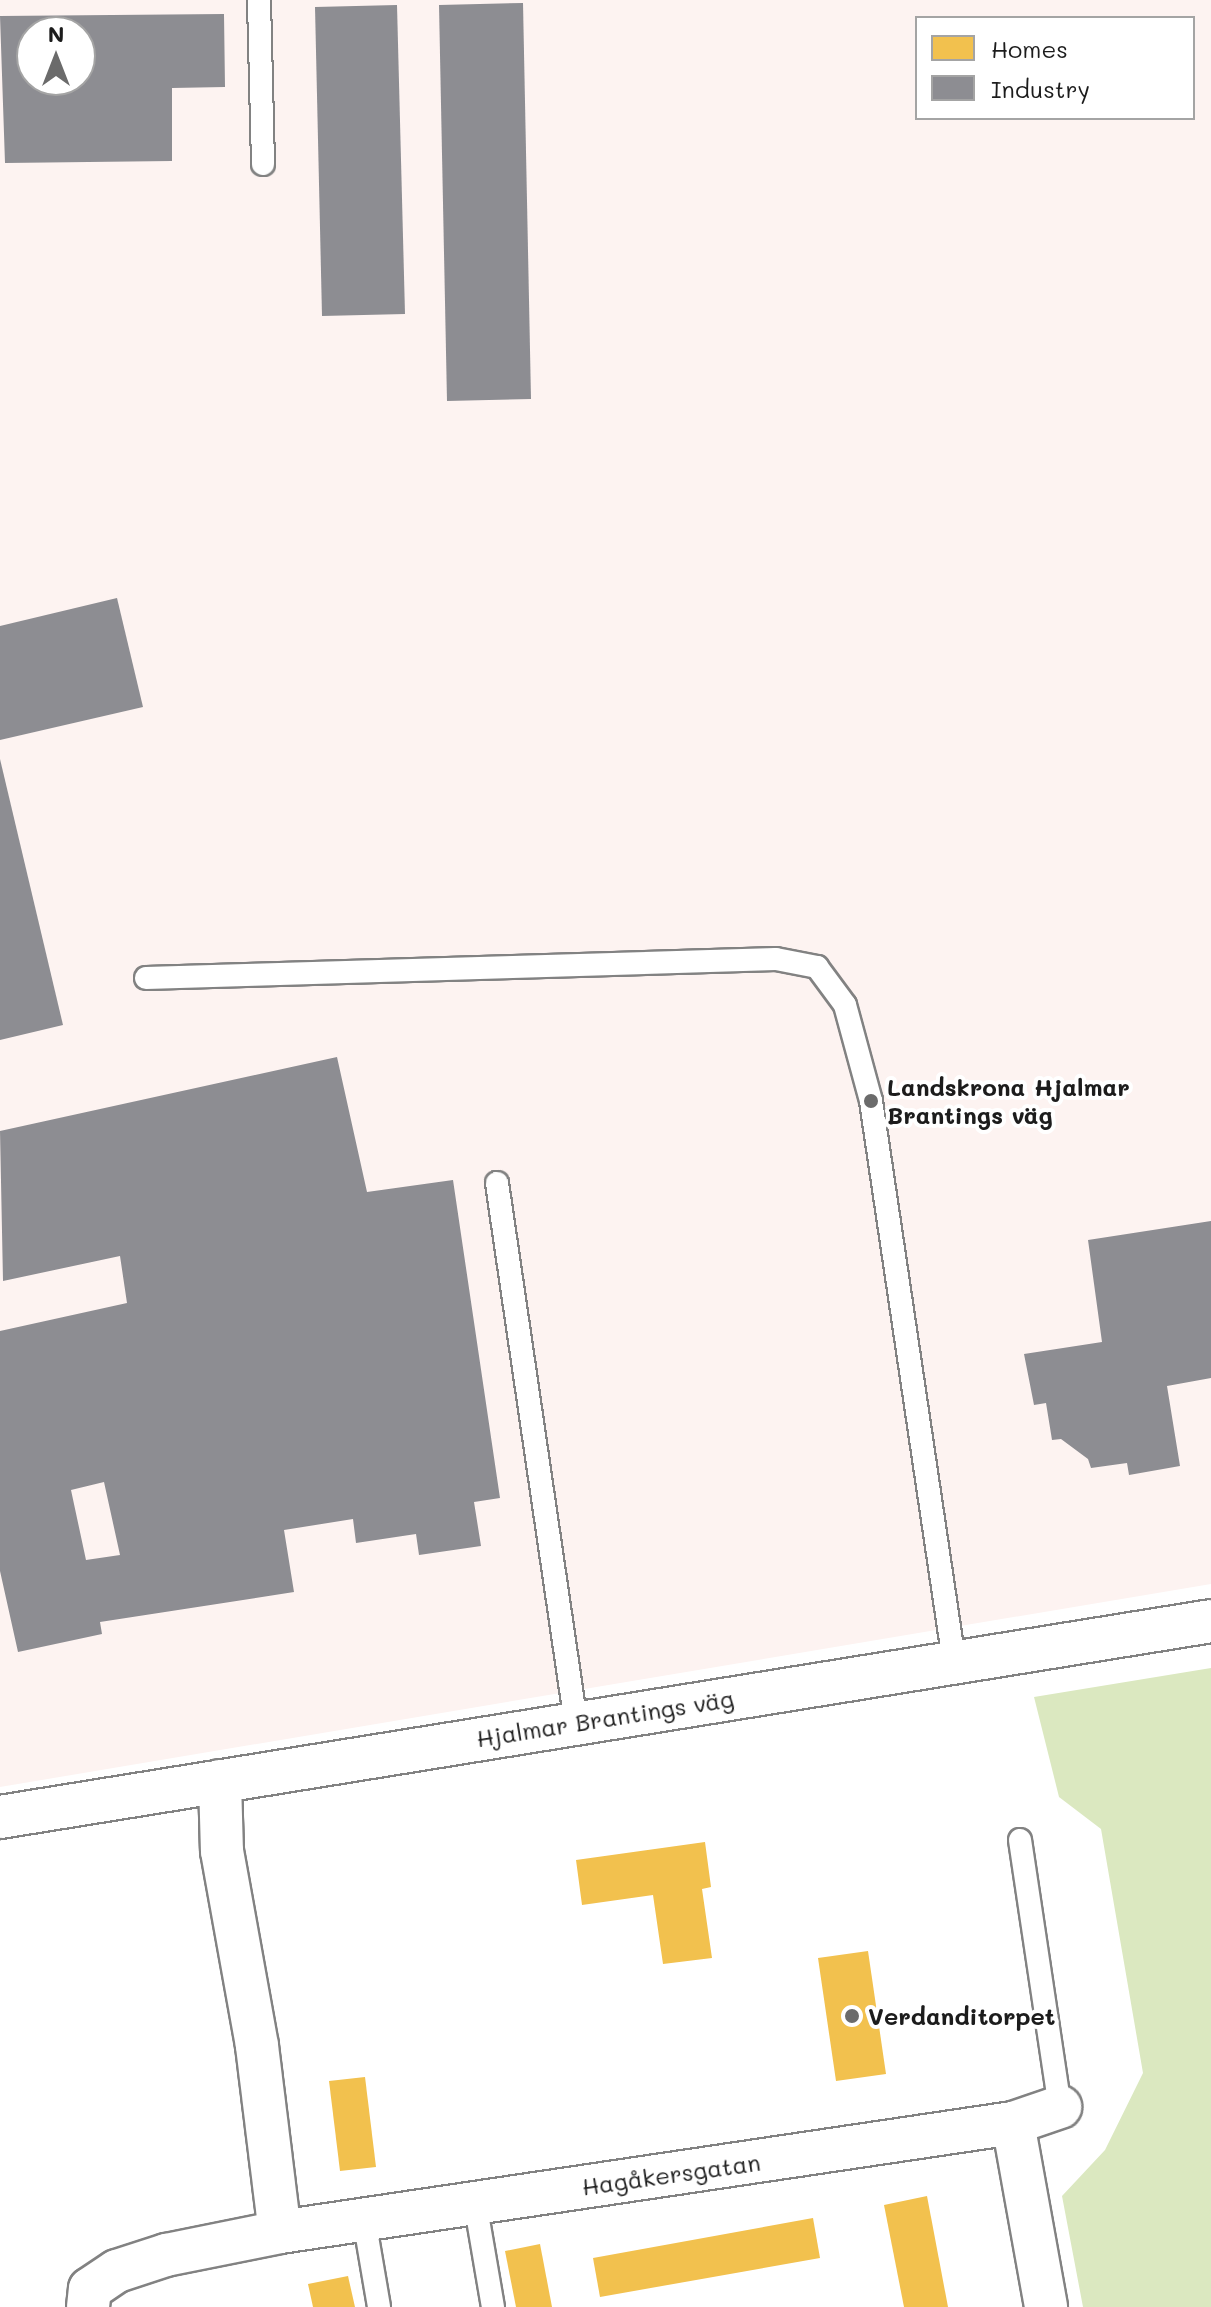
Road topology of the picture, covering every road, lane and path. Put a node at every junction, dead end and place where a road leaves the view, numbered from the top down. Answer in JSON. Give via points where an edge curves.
{"nodes":[{"id":1,"x":259,"y":0,"type":"edge"},
{"id":2,"x":263,"y":164,"type":"dead end"},
{"id":3,"x":146,"y":978,"type":"dead end"},
{"id":4,"x":497,"y":1183,"type":"dead end"},
{"id":5,"x":1211,"y":1621,"type":"edge"},
{"id":6,"x":954,"y":1661,"type":"junction"},
{"id":7,"x":576,"y":1723,"type":"junction"},
{"id":8,"x":220,"y":1781,"type":"junction"},
{"id":9,"x":0,"y":1817,"type":"edge"},
{"id":10,"x":1020,"y":1840,"type":"dead end"},
{"id":11,"x":1060,"y":2107,"type":"joint"},
{"id":12,"x":1013,"y":2123,"type":"junction"},
{"id":13,"x":475,"y":2202,"type":"junction"},
{"id":14,"x":364,"y":2219,"type":"junction"},
{"id":15,"x":280,"y":2232,"type":"junction"},
{"id":16,"x":88,"y":2307,"type":"edge"},
{"id":17,"x":379,"y":2307,"type":"edge"},
{"id":18,"x":493,"y":2307,"type":"edge"},
{"id":19,"x":1046,"y":2307,"type":"edge"}],
"edges":[{"from":1,"to":2,"type":"lane"},
{"from":3,"to":6,"type":"lane","via":[[776,959],[817,967],[845,1005],[871,1101]]},
{"from":4,"to":7,"type":"lane"},
{"from":5,"to":6,"type":"street","name":"Hjalmar Brantings väg"},
{"from":6,"to":7,"type":"street","name":"Hjalmar Brantings väg"},
{"from":7,"to":8,"type":"street","name":"Hjalmar Brantings väg"},
{"from":8,"to":9,"type":"street","name":"Hjalmar Brantings väg"},
{"from":8,"to":15,"type":"street","via":[[222,1851],[257,2046]]},
{"from":10,"to":11,"type":"lane"},
{"from":11,"to":12,"type":"street","name":"Hagåkersgatan"},
{"from":12,"to":13,"type":"street","name":"Hagåkersgatan"},
{"from":12,"to":19,"type":"street"},
{"from":13,"to":14,"type":"street","name":"Hagåkersgatan"},
{"from":13,"to":18,"type":"lane"},
{"from":14,"to":15,"type":"street","name":"Hagåkersgatan"},
{"from":14,"to":17,"type":"lane"},
{"from":15,"to":16,"type":"street","name":"Hagåkersgatan","via":[[166,2255],[117,2271],[90,2289]]}]}
